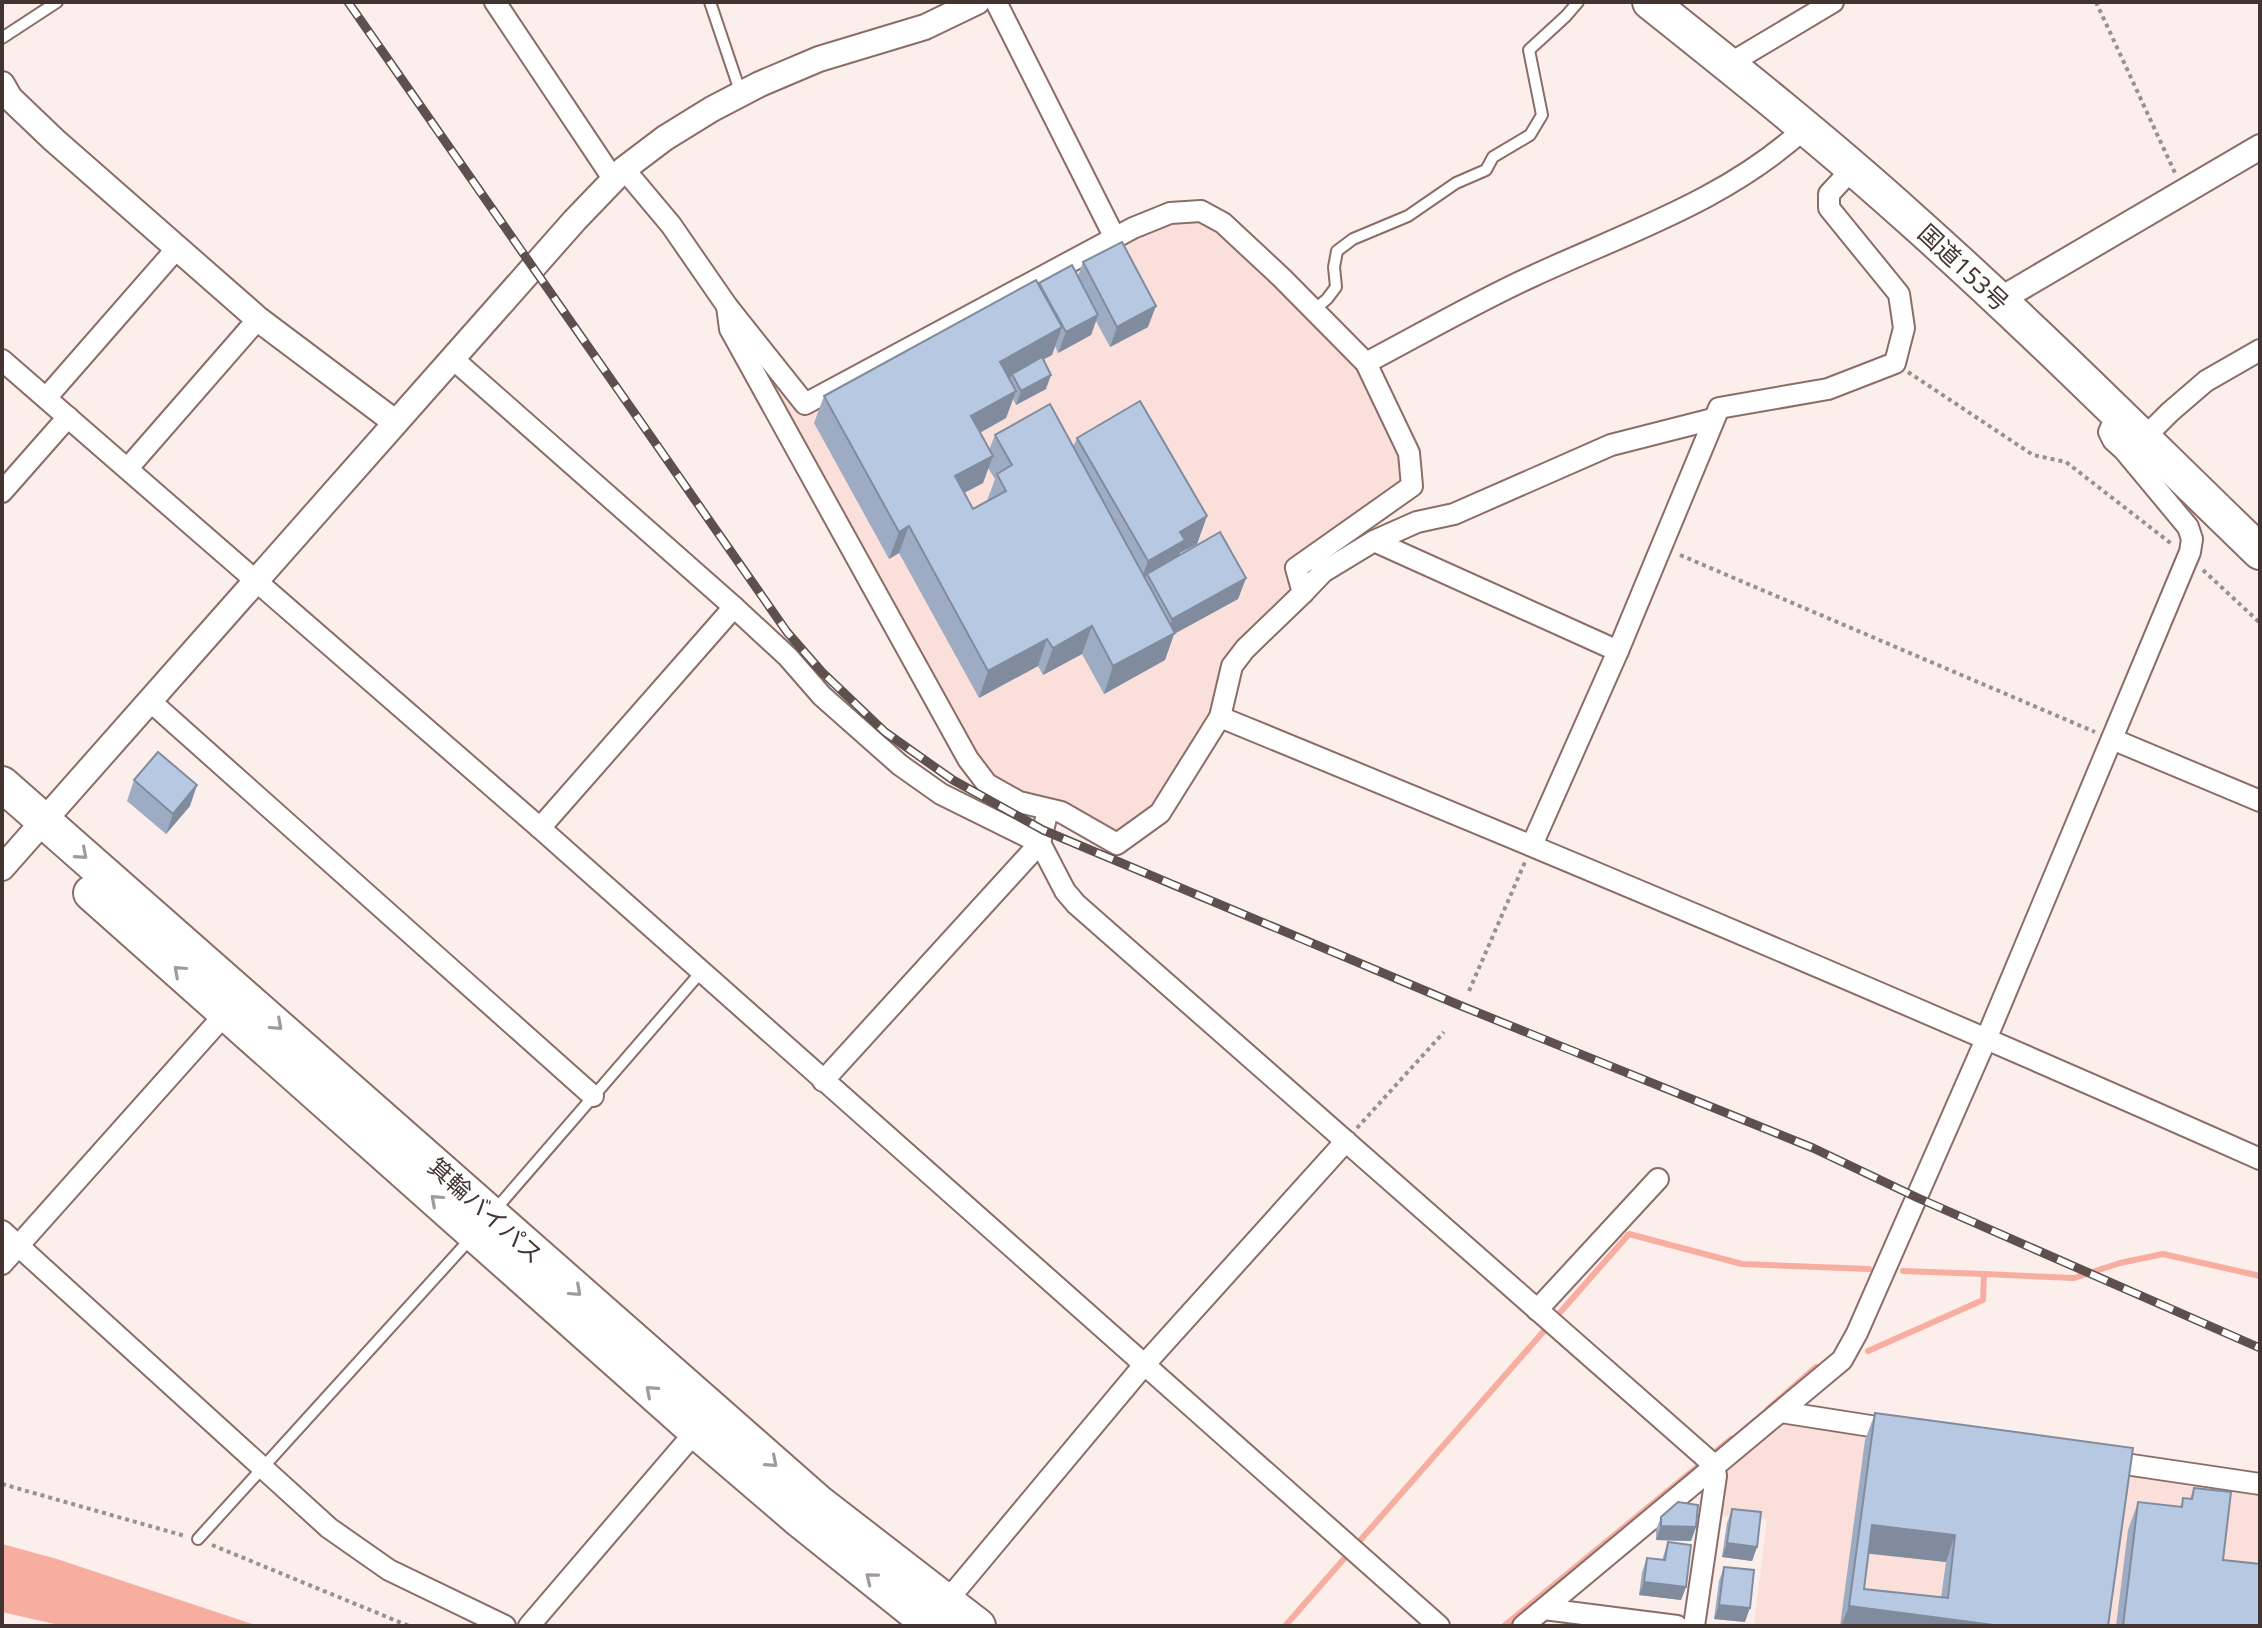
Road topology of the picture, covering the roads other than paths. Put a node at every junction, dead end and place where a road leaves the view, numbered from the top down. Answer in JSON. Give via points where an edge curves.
{"nodes":[{"id":1,"x":57,"y":2,"type":"edge"},
{"id":2,"x":495,"y":2,"type":"edge"},
{"id":3,"x":710,"y":2,"type":"edge"},
{"id":4,"x":977,"y":2,"type":"edge"},
{"id":5,"x":996,"y":2,"type":"edge"},
{"id":6,"x":1578,"y":2,"type":"edge"},
{"id":7,"x":1650,"y":2,"type":"edge"},
{"id":8,"x":1833,"y":2,"type":"edge"},
{"id":9,"x":2,"y":38,"type":"edge"},
{"id":10,"x":1729,"y":64,"type":"junction"},
{"id":11,"x":2,"y":84,"type":"edge"},
{"id":12,"x":741,"y":94,"type":"junction"},
{"id":13,"x":1805,"y":128,"type":"junction"},
{"id":14,"x":2260,"y":147,"type":"edge"},
{"id":15,"x":1853,"y":168,"type":"junction"},
{"id":16,"x":619,"y":174,"type":"junction"},
{"id":17,"x":1115,"y":238,"type":"junction"},
{"id":18,"x":178,"y":247,"type":"junction"},
{"id":19,"x":2003,"y":303,"type":"junction"},
{"id":20,"x":727,"y":306,"type":"junction"},
{"id":21,"x":1314,"y":310,"type":"junction"},
{"id":22,"x":258,"y":319,"type":"junction"},
{"id":23,"x":2260,"y":350,"type":"edge"},
{"id":24,"x":452,"y":358,"type":"junction"},
{"id":25,"x":2,"y":360,"type":"edge"},
{"id":26,"x":1366,"y":363,"type":"junction"},
{"id":27,"x":46,"y":398,"type":"junction"},
{"id":28,"x":68,"y":417,"type":"junction"},
{"id":29,"x":1713,"y":419,"type":"junction"},
{"id":30,"x":395,"y":422,"type":"junction"},
{"id":31,"x":2132,"y":428,"type":"junction"},
{"id":32,"x":128,"y":468,"type":"junction"},
{"id":33,"x":2,"y":492,"type":"edge"},
{"id":34,"x":1374,"y":541,"type":"junction"},
{"id":35,"x":2260,"y":552,"type":"edge"},
{"id":36,"x":257,"y":582,"type":"junction"},
{"id":37,"x":1303,"y":593,"type":"junction"},
{"id":38,"x":734,"y":607,"type":"junction"},
{"id":39,"x":1618,"y":651,"type":"junction"},
{"id":40,"x":150,"y":701,"type":"junction"},
{"id":41,"x":1220,"y":717,"type":"junction"},
{"id":42,"x":2112,"y":739,"type":"junction"},
{"id":43,"x":2,"y":784,"type":"edge"},
{"id":44,"x":2260,"y":801,"type":"edge"},
{"id":45,"x":1048,"y":810,"type":"junction"},
{"id":46,"x":2,"y":814,"type":"edge"},
{"id":47,"x":540,"y":828,"type":"junction"},
{"id":48,"x":36,"y":829,"type":"junction"},
{"id":49,"x":1040,"y":843,"type":"junction"},
{"id":50,"x":1532,"y":845,"type":"junction"},
{"id":51,"x":2,"y":868,"type":"edge"},
{"id":52,"x":701,"y":972,"type":"junction"},
{"id":53,"x":226,"y":1013,"type":"junction"},
{"id":54,"x":1987,"y":1037,"type":"junction"},
{"id":55,"x":823,"y":1081,"type":"junction"},
{"id":56,"x":593,"y":1096,"type":"junction"},
{"id":57,"x":1346,"y":1141,"type":"junction"},
{"id":58,"x":2260,"y":1159,"type":"edge"},
{"id":59,"x":1658,"y":1179,"type":"dead end"},
{"id":60,"x":483,"y":1225,"type":"junction"},
{"id":61,"x":2,"y":1231,"type":"edge"},
{"id":62,"x":18,"y":1245,"type":"junction"},
{"id":63,"x":2,"y":1264,"type":"edge"},
{"id":64,"x":1548,"y":1319,"type":"junction"},
{"id":65,"x":1144,"y":1365,"type":"junction"},
{"id":66,"x":1781,"y":1412,"type":"junction"},
{"id":67,"x":696,"y":1431,"type":"junction"},
{"id":68,"x":1920,"y":1433,"type":"edge"},
{"id":69,"x":2090,"y":1459,"type":"edge"},
{"id":70,"x":1708,"y":1460,"type":"junction"},
{"id":71,"x":261,"y":1467,"type":"junction"},
{"id":72,"x":2260,"y":1484,"type":"edge"},
{"id":73,"x":198,"y":1539,"type":"dead end"},
{"id":74,"x":1544,"y":1609,"type":"junction"},
{"id":75,"x":931,"y":1619,"type":"edge"},
{"id":76,"x":505,"y":1626,"type":"edge"},
{"id":77,"x":529,"y":1626,"type":"edge"},
{"id":78,"x":978,"y":1626,"type":"edge"},
{"id":79,"x":1439,"y":1626,"type":"edge"},
{"id":80,"x":1523,"y":1626,"type":"edge"},
{"id":81,"x":1677,"y":1626,"type":"edge"},
{"id":82,"x":1694,"y":1626,"type":"edge"}],
"edges":[{"from":1,"to":9,"type":"lane"},
{"from":2,"to":16,"type":"street"},
{"from":3,"to":12,"type":"lane"},
{"from":4,"to":12,"type":"street","via":[[925,27],[819,59]]},
{"from":5,"to":17,"type":"street"},
{"from":6,"to":21,"type":"lane","via":[[1529,50],[1542,115],[1530,135],[1493,157],[1486,170],[1337,251],[1336,287]]},
{"from":7,"to":10,"type":"highway","name":"国道153号"},
{"from":8,"to":10,"type":"street"},
{"from":10,"to":13,"type":"highway","name":"国道153号"},
{"from":11,"to":18,"type":"street","via":[[54,140]]},
{"from":12,"to":16,"type":"street","via":[[665,138]]},
{"from":13,"to":15,"type":"highway","name":"国道153号"},
{"from":13,"to":26,"type":"street","via":[[1760,167],[1684,211],[1532,276]]},
{"from":14,"to":19,"type":"street","via":[[2013,292]]},
{"from":15,"to":19,"type":"highway","name":"国道153号"},
{"from":15,"to":29,"type":"street","via":[[1829,194],[1829,208],[1899,294],[1904,328],[1895,363],[1828,389],[1719,408]]},
{"from":16,"to":20,"type":"street","via":[[671,225]]},
{"from":16,"to":24,"type":"street"},
{"from":17,"to":20,"type":"street","via":[[805,404]]},
{"from":17,"to":21,"type":"street","via":[[1170,213],[1201,211],[1223,223]]},
{"from":18,"to":22,"type":"street"},
{"from":18,"to":27,"type":"street"},
{"from":19,"to":31,"type":"highway","name":"国道153号"},
{"from":20,"to":45,"type":"street","via":[[730,329],[968,759],[987,784],[1019,802]]},
{"from":21,"to":26,"type":"street"},
{"from":22,"to":30,"type":"street"},
{"from":22,"to":32,"type":"street"},
{"from":23,"to":31,"type":"street","via":[[2206,381],[2170,412]]},
{"from":24,"to":30,"type":"street"},
{"from":24,"to":38,"type":"street"},
{"from":25,"to":27,"type":"street"},
{"from":26,"to":37,"type":"street","via":[[1409,453],[1412,486],[1296,568]]},
{"from":27,"to":28,"type":"street"},
{"from":28,"to":32,"type":"street"},
{"from":28,"to":33,"type":"street"},
{"from":29,"to":34,"type":"street","via":[[1611,445],[1454,514],[1417,522]]},
{"from":29,"to":39,"type":"street"},
{"from":30,"to":36,"type":"street"},
{"from":31,"to":35,"type":"highway","name":"国道153号"},
{"from":31,"to":42,"type":"street","via":[[2113,423],[2109,432],[2176,511],[2192,539]]},
{"from":32,"to":36,"type":"street"},
{"from":34,"to":37,"type":"street","via":[[1323,572]]},
{"from":34,"to":39,"type":"street"},
{"from":36,"to":40,"type":"street"},
{"from":36,"to":47,"type":"street"},
{"from":37,"to":41,"type":"street","via":[[1232,666]]},
{"from":38,"to":47,"type":"street"},
{"from":38,"to":49,"type":"street","via":[[900,765],[941,794]]},
{"from":39,"to":50,"type":"street"},
{"from":40,"to":48,"type":"street"},
{"from":40,"to":56,"type":"street"},
{"from":41,"to":45,"type":"street","via":[[1160,813],[1117,844]]},
{"from":41,"to":50,"type":"street"},
{"from":42,"to":44,"type":"street"},
{"from":42,"to":54,"type":"street"},
{"from":43,"to":48,"type":"highway","name":"箕輪バイパス"},
{"from":45,"to":49,"type":"street"},
{"from":46,"to":48,"type":"highway","name":"箕輪バイパス"},
{"from":47,"to":52,"type":"street"},
{"from":48,"to":51,"type":"street"},
{"from":53,"to":48,"type":"highway","name":"箕輪バイパス","one_way":true},
{"from":48,"to":60,"type":"highway","name":"箕輪バイパス","one_way":true},
{"from":49,"to":55,"type":"street"},
{"from":49,"to":57,"type":"street","via":[[1076,904]]},
{"from":50,"to":54,"type":"street"},
{"from":52,"to":55,"type":"street"},
{"from":52,"to":56,"type":"lane"},
{"from":60,"to":53,"type":"highway","name":"箕輪バイパス","one_way":true},
{"from":53,"to":62,"type":"street"},
{"from":54,"to":58,"type":"street"},
{"from":54,"to":66,"type":"street","via":[[1842,1360]]},
{"from":55,"to":65,"type":"street"},
{"from":56,"to":60,"type":"lane"},
{"from":57,"to":64,"type":"street"},
{"from":57,"to":65,"type":"street"},
{"from":59,"to":64,"type":"street"},
{"from":67,"to":60,"type":"highway","name":"箕輪バイパス","one_way":true},
{"from":60,"to":71,"type":"lane"},
{"from":60,"to":75,"type":"highway","name":"箕輪バイパス","one_way":true,"via":[[819,1503]]},
{"from":61,"to":62,"type":"street"},
{"from":62,"to":63,"type":"street"},
{"from":62,"to":71,"type":"street"},
{"from":64,"to":70,"type":"street"},
{"from":65,"to":75,"type":"street"},
{"from":65,"to":79,"type":"street"},
{"from":66,"to":68,"type":"street"},
{"from":66,"to":70,"type":"street"},
{"from":75,"to":67,"type":"highway","name":"箕輪バイパス","one_way":true},
{"from":67,"to":77,"type":"street"},
{"from":69,"to":72,"type":"street"},
{"from":70,"to":74,"type":"street"},
{"from":70,"to":82,"type":"street","via":[[1716,1476]]},
{"from":71,"to":73,"type":"lane"},
{"from":71,"to":76,"type":"street","via":[[329,1528],[389,1570]]},
{"from":74,"to":80,"type":"street"},
{"from":74,"to":81,"type":"street"},
{"from":75,"to":78,"type":"highway","name":"箕輪バイパス"}]}
